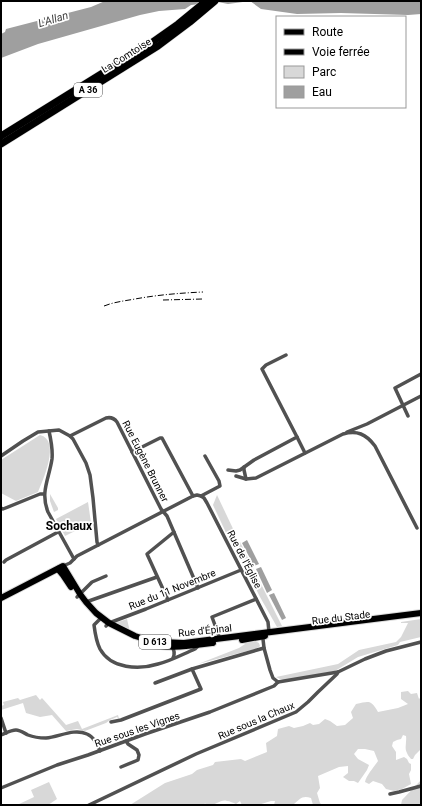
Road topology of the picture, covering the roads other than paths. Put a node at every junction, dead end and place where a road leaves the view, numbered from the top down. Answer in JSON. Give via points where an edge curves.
{"nodes":[{"id":1,"x":206,"y":1,"type":"edge"},
{"id":2,"x":215,"y":1,"type":"edge"},
{"id":3,"x":1,"y":136,"type":"edge"},
{"id":4,"x":1,"y":144,"type":"edge"},
{"id":5,"x":286,"y":355,"type":"dead end"},
{"id":6,"x":421,"y":374,"type":"edge"},
{"id":7,"x":421,"y":396,"type":"edge"},
{"id":8,"x":404,"y":405,"type":"junction"},
{"id":9,"x":408,"y":416,"type":"dead end"},
{"id":10,"x":49,"y":431,"type":"junction"},
{"id":11,"x":343,"y":434,"type":"junction"},
{"id":12,"x":70,"y":436,"type":"junction"},
{"id":13,"x":297,"y":437,"type":"junction"},
{"id":14,"x":132,"y":452,"type":"junction"},
{"id":15,"x":305,"y":453,"type":"junction"},
{"id":16,"x":1,"y":456,"type":"edge"},
{"id":17,"x":205,"y":456,"type":"dead end"},
{"id":18,"x":244,"y":467,"type":"junction"},
{"id":19,"x":228,"y":470,"type":"dead end"},
{"id":20,"x":236,"y":476,"type":"dead end"},
{"id":21,"x":246,"y":479,"type":"junction"},
{"id":22,"x":44,"y":494,"type":"junction"},
{"id":23,"x":193,"y":496,"type":"junction"},
{"id":24,"x":201,"y":496,"type":"junction"},
{"id":25,"x":2,"y":509,"type":"edge"},
{"id":26,"x":164,"y":512,"type":"junction"},
{"id":27,"x":417,"y":528,"type":"dead end"},
{"id":28,"x":58,"y":532,"type":"junction"},
{"id":29,"x":174,"y":532,"type":"junction"},
{"id":30,"x":98,"y":545,"type":"junction"},
{"id":31,"x":74,"y":559,"type":"junction"},
{"id":32,"x":4,"y":562,"type":"dead end"},
{"id":33,"x":61,"y":568,"type":"junction"},
{"id":34,"x":241,"y":570,"type":"junction"},
{"id":35,"x":106,"y":576,"type":"dead end"},
{"id":36,"x":157,"y":577,"type":"junction"},
{"id":37,"x":198,"y":588,"type":"junction"},
{"id":38,"x":79,"y":595,"type":"junction"},
{"id":39,"x":1,"y":599,"type":"edge"},
{"id":40,"x":256,"y":599,"type":"junction"},
{"id":41,"x":168,"y":600,"type":"junction"},
{"id":42,"x":86,"y":602,"type":"junction"},
{"id":43,"x":421,"y":613,"type":"edge"},
{"id":44,"x":421,"y":616,"type":"edge"},
{"id":45,"x":100,"y":619,"type":"junction"},
{"id":46,"x":108,"y":625,"type":"junction"},
{"id":47,"x":272,"y":633,"type":"junction"},
{"id":48,"x":264,"y":636,"type":"junction"},
{"id":49,"x":220,"y":638,"type":"junction"},
{"id":50,"x":421,"y":642,"type":"edge"},
{"id":51,"x":199,"y":645,"type":"junction"},
{"id":52,"x":172,"y":647,"type":"junction"},
{"id":53,"x":264,"y":648,"type":"junction"},
{"id":54,"x":173,"y":658,"type":"junction"},
{"id":55,"x":192,"y":669,"type":"junction"},
{"id":56,"x":338,"y":672,"type":"junction"},
{"id":57,"x":278,"y":682,"type":"junction"},
{"id":58,"x":155,"y":683,"type":"dead end"},
{"id":59,"x":1,"y":718,"type":"edge"},
{"id":60,"x":112,"y":722,"type":"dead end"},
{"id":61,"x":6,"y":733,"type":"junction"},
{"id":62,"x":1,"y":735,"type":"edge"},
{"id":63,"x":126,"y":741,"type":"junction"},
{"id":64,"x":100,"y":751,"type":"junction"},
{"id":65,"x":121,"y":767,"type":"dead end"},
{"id":66,"x":421,"y":786,"type":"edge"},
{"id":67,"x":1,"y":788,"type":"edge"},
{"id":68,"x":390,"y":794,"type":"dead end"},
{"id":69,"x":89,"y":805,"type":"edge"}],
"edges":[{"from":1,"to":3,"type":"highway","name":"La Comtoise","number":"A 36","via":[[160,37]]},
{"from":2,"to":4,"type":"highway","name":"La Comtoise","number":"A 36","via":[[175,34],[135,61]]},
{"from":5,"to":13,"type":"street","via":[[262,369]]},
{"from":6,"to":8,"type":"street","via":[[395,388]]},
{"from":7,"to":8,"type":"street"},
{"from":8,"to":9,"type":"street"},
{"from":8,"to":11,"type":"street"},
{"from":10,"to":12,"type":"street","via":[[59,430]]},
{"from":10,"to":16,"type":"street","via":[[36,433]]},
{"from":10,"to":22,"type":"street","via":[[52,454]]},
{"from":11,"to":15,"type":"street"},
{"from":11,"to":27,"type":"street","via":[[358,432],[375,446]]},
{"from":12,"to":14,"type":"street","name":"Rue Eugène Brunner","via":[[106,418],[112,418],[117,422]]},
{"from":12,"to":30,"type":"street","via":[[86,463],[90,476]]},
{"from":13,"to":15,"type":"street"},
{"from":13,"to":18,"type":"street"},
{"from":14,"to":23,"type":"street","via":[[162,438]]},
{"from":14,"to":26,"type":"street","name":"Rue Eugène Brunner"},
{"from":15,"to":21,"type":"street","via":[[256,478]]},
{"from":17,"to":24,"type":"street","via":[[220,486]]},
{"from":18,"to":19,"type":"street","via":[[236,471]]},
{"from":18,"to":21,"type":"street"},
{"from":20,"to":21,"type":"street"},
{"from":22,"to":25,"type":"street"},
{"from":22,"to":28,"type":"street","via":[[45,504]]},
{"from":23,"to":24,"type":"street"},
{"from":23,"to":26,"type":"street"},
{"from":24,"to":34,"type":"street","name":"Rue de l'Église"},
{"from":26,"to":29,"type":"street","name":"Rue Eugène Brunner"},
{"from":26,"to":30,"type":"street"},
{"from":28,"to":31,"type":"street"},
{"from":28,"to":32,"type":"street"},
{"from":29,"to":36,"type":"street","via":[[147,554]]},
{"from":29,"to":37,"type":"street","name":"Rue Eugène Brunner"},
{"from":30,"to":31,"type":"street"},
{"from":31,"to":33,"type":"street"},
{"from":33,"to":38,"type":"main road","name":"Rue d'Épinal","number":"D 613"},
{"from":33,"to":39,"type":"main road"},
{"from":34,"to":37,"type":"street","name":"Rue du 11 Novembre"},
{"from":34,"to":40,"type":"street","name":"Rue de l'Église"},
{"from":35,"to":38,"type":"street","via":[[92,582]]},
{"from":36,"to":41,"type":"street"},
{"from":36,"to":42,"type":"street"},
{"from":37,"to":41,"type":"street","name":"Rue du 11 Novembre"},
{"from":38,"to":42,"type":"main road","name":"Rue d'Épinal","number":"D 613"},
{"from":38,"to":45,"type":"main road","name":"Rue d'Épinal","number":"D 613","via":[[88,610]]},
{"from":40,"to":47,"type":"street","name":"Rue de l'Église"},
{"from":40,"to":49,"type":"street","via":[[212,617]]},
{"from":41,"to":46,"type":"street","name":"Rue du 11 Novembre"},
{"from":42,"to":45,"type":"main road","name":"Rue d'Épinal","number":"D 613"},
{"from":43,"to":47,"type":"main road","name":"Rue du Stade","number":"D 613"},
{"from":44,"to":47,"type":"main road","name":"Rue du Stade","number":"D 613"},
{"from":45,"to":46,"type":"main road","name":"Rue d'Épinal","number":"D 613"},
{"from":45,"to":54,"type":"street","via":[[94,625],[97,642],[104,654],[115,663],[140,667],[159,664]]},
{"from":46,"to":49,"type":"main road","name":"Rue d'Épinal","number":"D 613","via":[[135,636],[161,642],[184,643]]},
{"from":46,"to":52,"type":"main road","name":"Rue d'Épinal","number":"D 613","via":[[142,643]]},
{"from":47,"to":48,"type":"main road","name":"Rue du Stade","number":"D 613"},
{"from":47,"to":49,"type":"main road","name":"Rue d'Épinal","number":"D 613"},
{"from":48,"to":51,"type":"main road","name":"Rue d'Épinal","number":"D 613"},
{"from":48,"to":53,"type":"street"},
{"from":50,"to":56,"type":"street","name":"Rue sous la Chaux","via":[[372,656]]},
{"from":51,"to":52,"type":"main road","name":"Rue d'Épinal","number":"D 613"},
{"from":51,"to":54,"type":"street"},
{"from":52,"to":54,"type":"street"},
{"from":53,"to":55,"type":"street"},
{"from":53,"to":57,"type":"street","via":[[273,678]]},
{"from":55,"to":58,"type":"street"},
{"from":55,"to":60,"type":"street","via":[[201,689]]},
{"from":56,"to":57,"type":"street","name":"Rue sous les Vignes"},
{"from":56,"to":69,"type":"street","name":"Rue sous la Chaux","via":[[296,712],[196,754]]},
{"from":57,"to":63,"type":"street","name":"Rue sous les Vignes","via":[[274,686],[210,712]]},
{"from":59,"to":61,"type":"street"},
{"from":61,"to":62,"type":"street"},
{"from":61,"to":64,"type":"street","via":[[17,730],[27,735],[45,738],[83,733],[93,738]]},
{"from":63,"to":64,"type":"street","name":"Rue sous les Vignes"},
{"from":63,"to":65,"type":"street","via":[[138,750],[139,755],[138,760]]},
{"from":64,"to":67,"type":"street","name":"Rue sous les Vignes"},
{"from":66,"to":68,"type":"street"}]}
